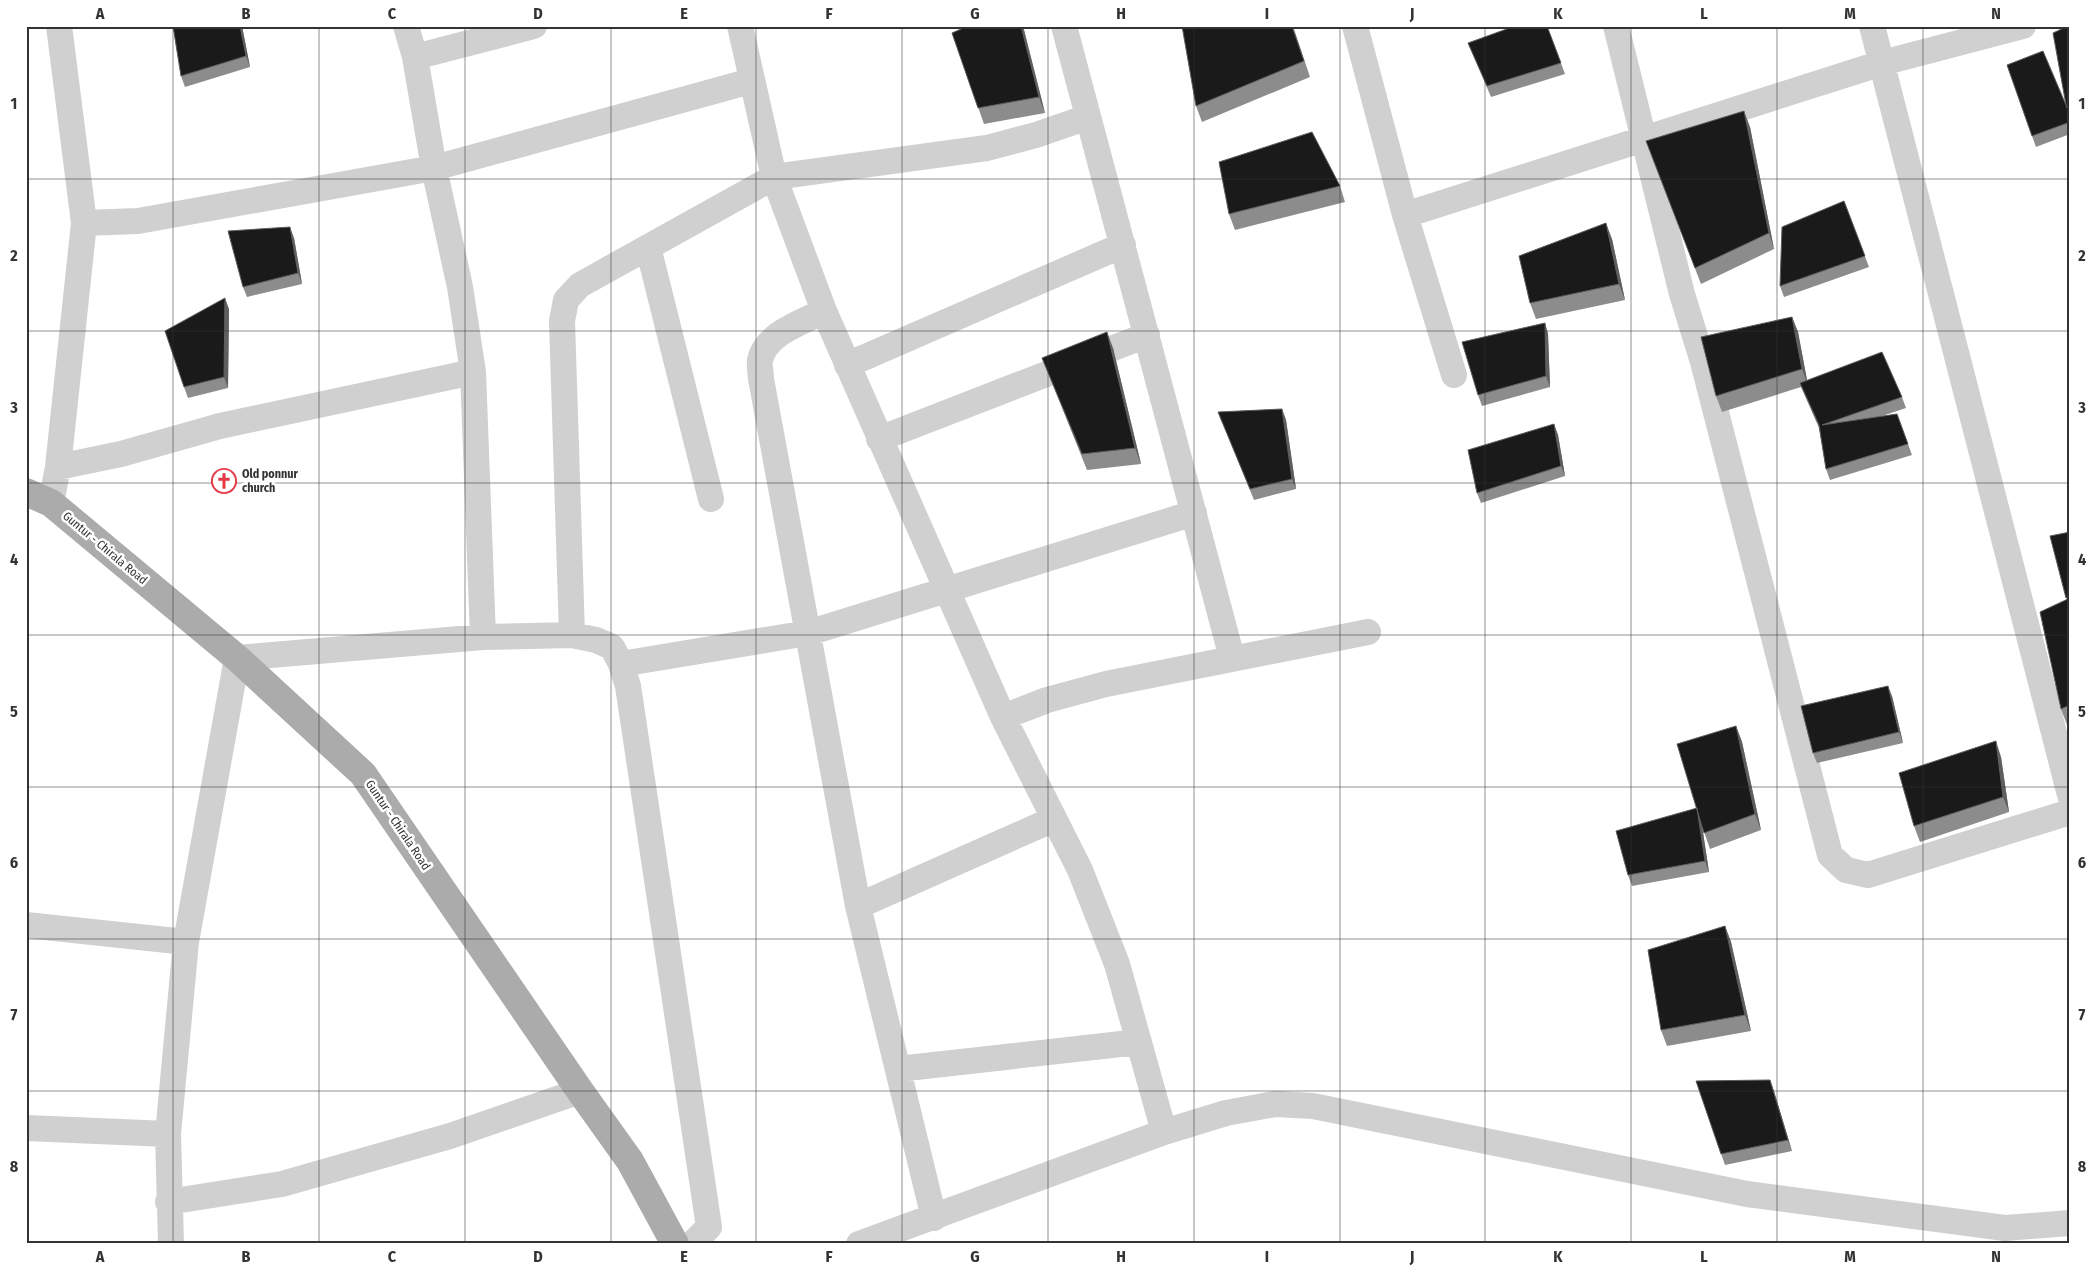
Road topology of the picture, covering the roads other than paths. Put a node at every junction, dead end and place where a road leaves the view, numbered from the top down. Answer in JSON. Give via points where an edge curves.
{"nodes":[{"id":1,"x":59,"y":26,"type":"edge"},
{"id":2,"x":406,"y":26,"type":"edge"},
{"id":3,"x":534,"y":26,"type":"edge"},
{"id":4,"x":740,"y":26,"type":"edge"},
{"id":5,"x":1064,"y":26,"type":"edge"},
{"id":6,"x":1354,"y":26,"type":"edge"},
{"id":7,"x":1616,"y":26,"type":"edge"},
{"id":8,"x":1872,"y":26,"type":"edge"},
{"id":9,"x":2023,"y":26,"type":"edge"},
{"id":10,"x":415,"y":57,"type":"junction"},
{"id":11,"x":1882,"y":63,"type":"junction"},
{"id":12,"x":752,"y":81,"type":"junction"},
{"id":13,"x":1088,"y":117,"type":"junction"},
{"id":14,"x":1644,"y":138,"type":"junction"},
{"id":15,"x":434,"y":168,"type":"junction"},
{"id":16,"x":774,"y":177,"type":"junction"},
{"id":17,"x":1405,"y":215,"type":"junction"},
{"id":18,"x":84,"y":223,"type":"junction"},
{"id":19,"x":1123,"y":245,"type":"junction"},
{"id":20,"x":648,"y":247,"type":"junction"},
{"id":21,"x":824,"y":311,"type":"junction"},
{"id":22,"x":1147,"y":335,"type":"junction"},
{"id":23,"x":847,"y":365,"type":"junction"},
{"id":24,"x":473,"y":372,"type":"junction"},
{"id":25,"x":1454,"y":375,"type":"dead end"},
{"id":26,"x":879,"y":439,"type":"junction"},
{"id":27,"x":58,"y":467,"type":"junction"},
{"id":28,"x":26,"y":492,"type":"edge"},
{"id":29,"x":712,"y":499,"type":"dead end"},
{"id":30,"x":51,"y":503,"type":"junction"},
{"id":31,"x":1194,"y":513,"type":"junction"},
{"id":32,"x":947,"y":590,"type":"junction"},
{"id":33,"x":1368,"y":632,"type":"dead end"},
{"id":34,"x":808,"y":633,"type":"junction"},
{"id":35,"x":572,"y":635,"type":"junction"},
{"id":36,"x":483,"y":637,"type":"junction"},
{"id":37,"x":237,"y":658,"type":"junction"},
{"id":38,"x":1232,"y":658,"type":"junction"},
{"id":39,"x":621,"y":664,"type":"junction"},
{"id":40,"x":1003,"y":717,"type":"junction"},
{"id":41,"x":2070,"y":795,"type":"edge"},
{"id":42,"x":2070,"y":812,"type":"edge"},
{"id":43,"x":1054,"y":819,"type":"junction"},
{"id":44,"x":858,"y":906,"type":"junction"},
{"id":45,"x":26,"y":925,"type":"edge"},
{"id":46,"x":186,"y":942,"type":"junction"},
{"id":47,"x":1139,"y":1042,"type":"junction"},
{"id":48,"x":898,"y":1069,"type":"junction"},
{"id":49,"x":580,"y":1091,"type":"junction"},
{"id":50,"x":26,"y":1128,"type":"edge"},
{"id":51,"x":1164,"y":1132,"type":"junction"},
{"id":52,"x":168,"y":1134,"type":"junction"},
{"id":53,"x":168,"y":1202,"type":"junction"},
{"id":54,"x":934,"y":1218,"type":"junction"},
{"id":55,"x":2070,"y":1223,"type":"edge"},
{"id":56,"x":171,"y":1244,"type":"edge"},
{"id":57,"x":675,"y":1244,"type":"edge"},
{"id":58,"x":692,"y":1244,"type":"edge"},
{"id":59,"x":858,"y":1244,"type":"edge"}],
"edges":[{"from":1,"to":18,"type":"street"},
{"from":2,"to":10,"type":"street"},
{"from":3,"to":10,"type":"street"},
{"from":4,"to":12,"type":"street"},
{"from":5,"to":13,"type":"street"},
{"from":6,"to":17,"type":"street"},
{"from":7,"to":14,"type":"street"},
{"from":8,"to":11,"type":"street"},
{"from":9,"to":11,"type":"street"},
{"from":10,"to":15,"type":"street"},
{"from":11,"to":14,"type":"street"},
{"from":11,"to":41,"type":"street"},
{"from":12,"to":15,"type":"street"},
{"from":12,"to":16,"type":"street"},
{"from":13,"to":16,"type":"street","via":[[987,148]]},
{"from":13,"to":19,"type":"street"},
{"from":14,"to":17,"type":"street"},
{"from":14,"to":42,"type":"street","via":[[1830,854],[1846,870],[1868,875]]},
{"from":15,"to":18,"type":"street","via":[[138,221]]},
{"from":15,"to":24,"type":"street","via":[[460,287]]},
{"from":16,"to":20,"type":"street"},
{"from":16,"to":21,"type":"street"},
{"from":17,"to":25,"type":"street"},
{"from":18,"to":27,"type":"street"},
{"from":19,"to":22,"type":"street"},
{"from":19,"to":23,"type":"street"},
{"from":20,"to":29,"type":"street"},
{"from":20,"to":35,"type":"street","via":[[580,285],[566,300],[562,320]]},
{"from":21,"to":23,"type":"street"},
{"from":21,"to":34,"type":"street","via":[[774,338],[765,347],[760,360]]},
{"from":22,"to":26,"type":"street"},
{"from":22,"to":31,"type":"street"},
{"from":23,"to":26,"type":"street"},
{"from":24,"to":27,"type":"street","via":[[220,426],[121,454]]},
{"from":24,"to":36,"type":"street"},
{"from":26,"to":32,"type":"street"},
{"from":27,"to":30,"type":"street"},
{"from":28,"to":30,"type":"main road","name":"Guntur - Chirala Road"},
{"from":30,"to":37,"type":"main road","name":"Guntur - Chirala Road"},
{"from":31,"to":32,"type":"street"},
{"from":31,"to":38,"type":"street"},
{"from":32,"to":34,"type":"street"},
{"from":32,"to":40,"type":"street"},
{"from":33,"to":38,"type":"street"},
{"from":34,"to":39,"type":"street"},
{"from":34,"to":44,"type":"street"},
{"from":35,"to":36,"type":"street"},
{"from":35,"to":39,"type":"street","via":[[612,647]]},
{"from":36,"to":37,"type":"street"},
{"from":37,"to":46,"type":"street"},
{"from":37,"to":49,"type":"main road","name":"Guntur - Chirala Road","via":[[363,774]]},
{"from":38,"to":40,"type":"street","via":[[1106,684],[1047,700]]},
{"from":39,"to":58,"type":"street","via":[[628,686],[709,1227]]},
{"from":40,"to":43,"type":"street"},
{"from":43,"to":44,"type":"street"},
{"from":43,"to":47,"type":"street","via":[[1080,870],[1117,964]]},
{"from":44,"to":48,"type":"street"},
{"from":45,"to":46,"type":"street"},
{"from":46,"to":52,"type":"street"},
{"from":47,"to":48,"type":"street"},
{"from":47,"to":51,"type":"street"},
{"from":48,"to":54,"type":"street"},
{"from":49,"to":53,"type":"street","via":[[450,1136],[282,1184]]},
{"from":49,"to":57,"type":"main road","name":"Guntur - Chirala Road","via":[[630,1161]]},
{"from":50,"to":52,"type":"street"},
{"from":51,"to":54,"type":"street"},
{"from":51,"to":55,"type":"street","via":[[1275,1104],[1313,1106],[1747,1194],[2005,1228]]},
{"from":52,"to":53,"type":"street"},
{"from":53,"to":56,"type":"street"},
{"from":54,"to":59,"type":"street"}]}
